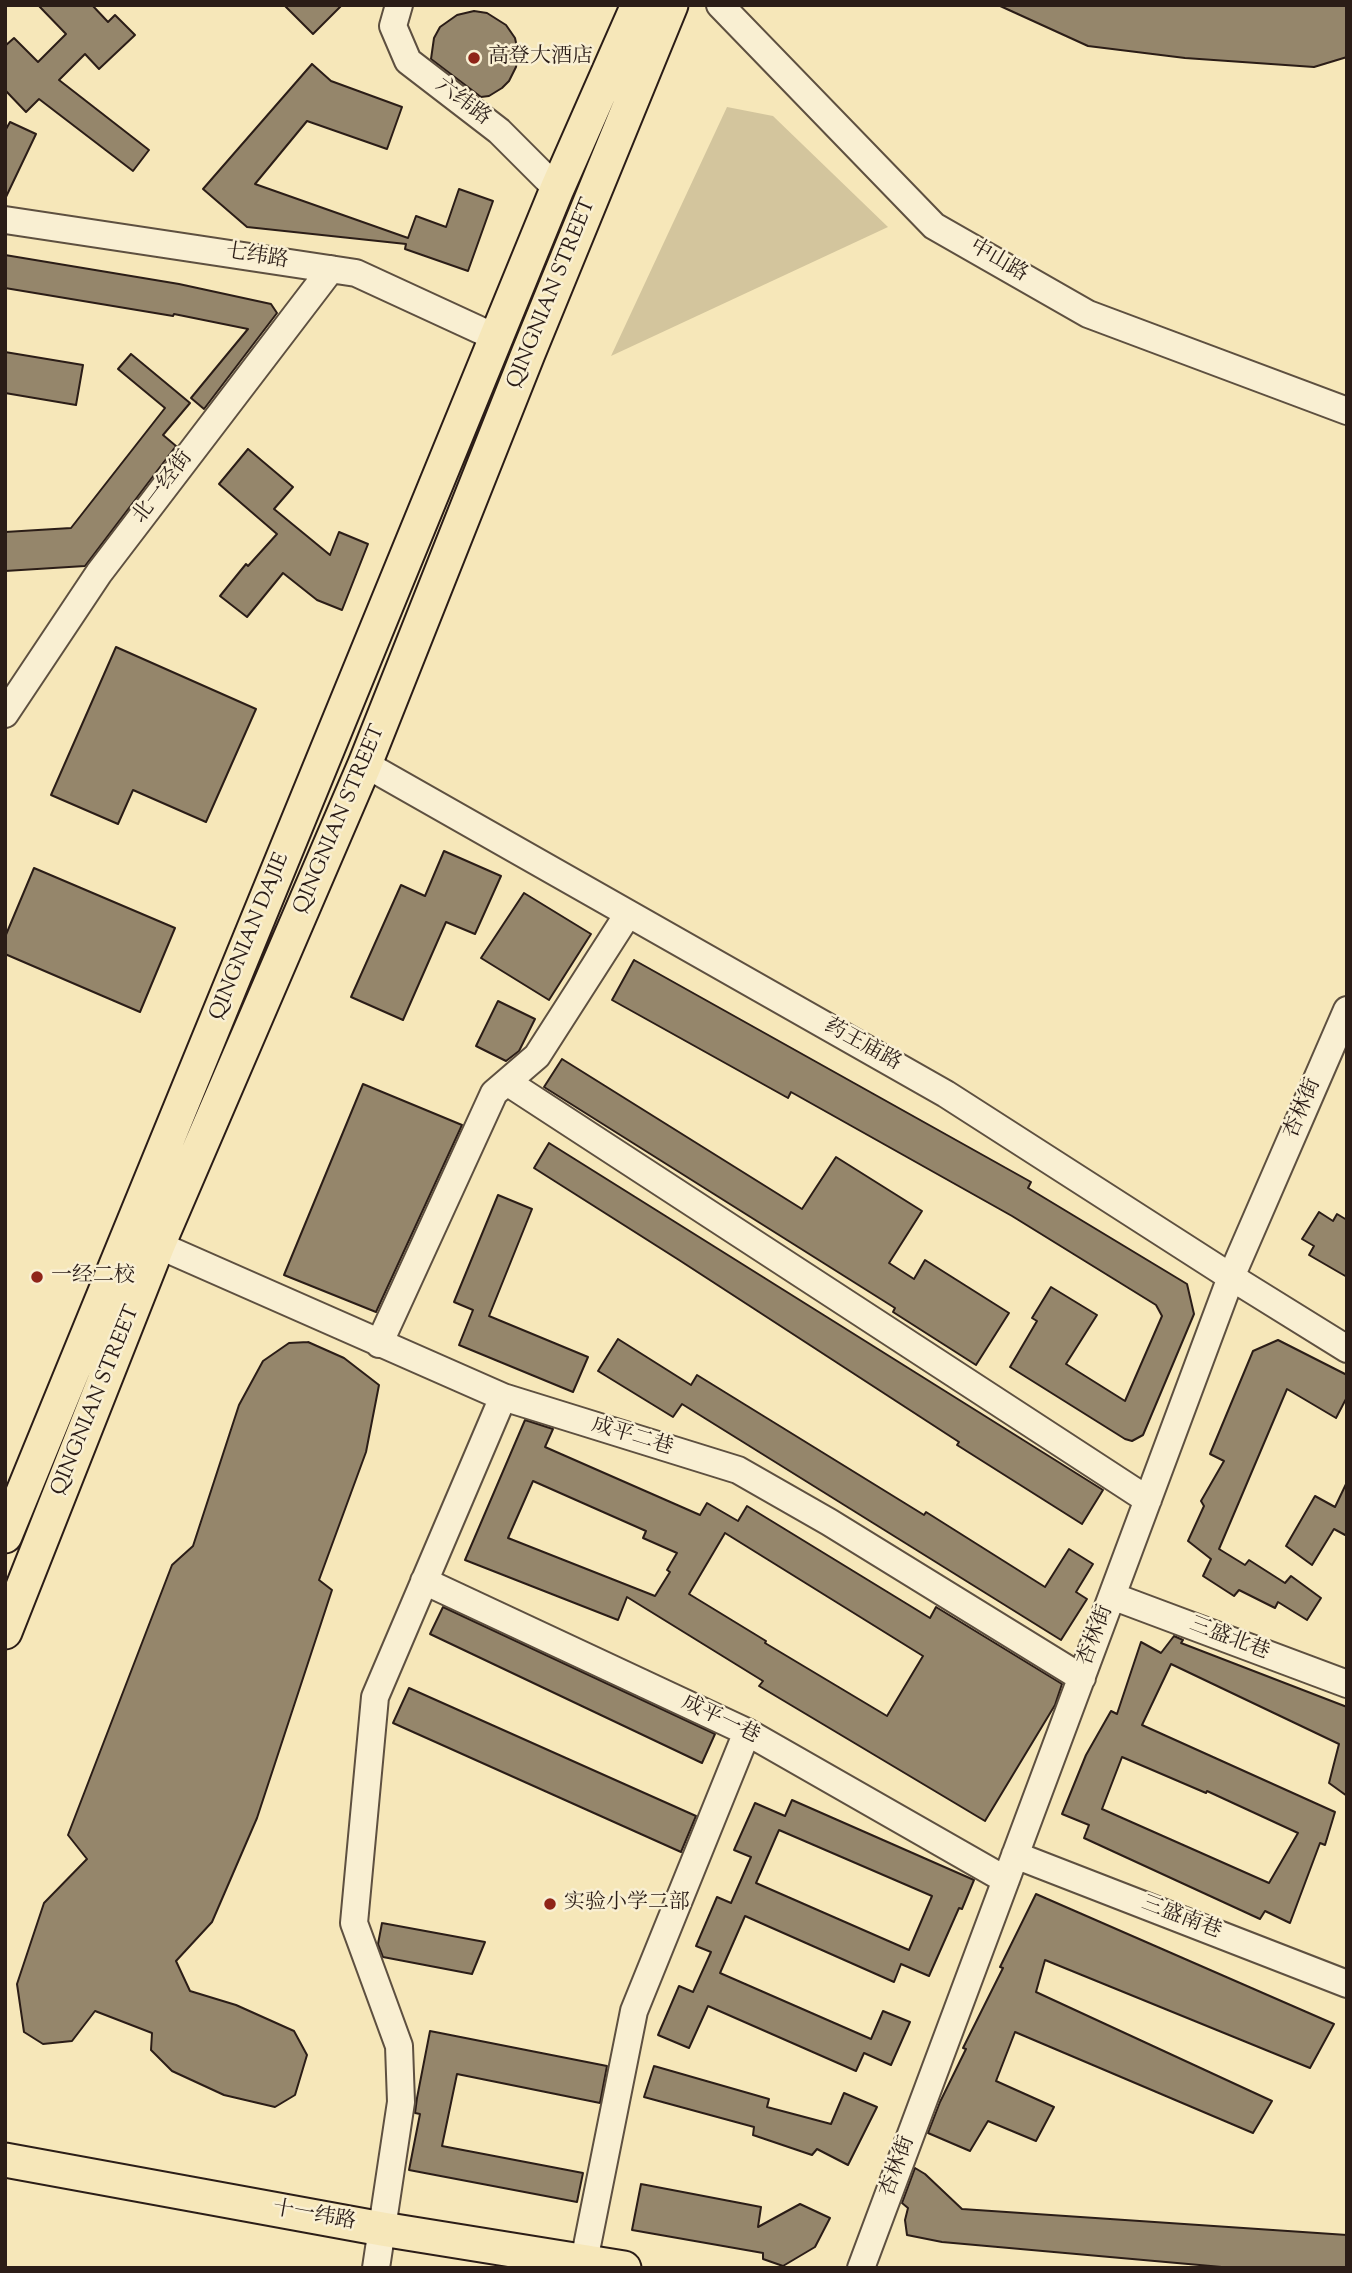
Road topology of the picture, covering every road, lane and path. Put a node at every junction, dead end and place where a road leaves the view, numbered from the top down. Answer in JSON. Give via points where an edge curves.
{"nodes":[{"id":1,"x":399,"y":5,"type":"edge"},
{"id":2,"x":638,"y":5,"type":"edge"},
{"id":3,"x":671,"y":5,"type":"edge"},
{"id":4,"x":720,"y":5,"type":"edge"},
{"id":5,"x":557,"y":189,"type":"junction"},
{"id":6,"x":5,"y":220,"type":"edge"},
{"id":7,"x":331,"y":269,"type":"junction"},
{"id":8,"x":497,"y":338,"type":"junction"},
{"id":9,"x":1347,"y":411,"type":"edge"},
{"id":10,"x":5,"y":714,"type":"edge"},
{"id":11,"x":365,"y":764,"type":"junction"},
{"id":12,"x":628,"y":914,"type":"junction"},
{"id":13,"x":1347,"y":1010,"type":"edge"},
{"id":14,"x":507,"y":1082,"type":"junction"},
{"id":15,"x":158,"y":1245,"type":"junction"},
{"id":16,"x":1231,"y":1277,"type":"junction"},
{"id":17,"x":379,"y":1344,"type":"junction"},
{"id":18,"x":1347,"y":1349,"type":"edge"},
{"id":19,"x":503,"y":1397,"type":"junction"},
{"id":20,"x":1148,"y":1500,"type":"junction"},
{"id":21,"x":5,"y":1536,"type":"edge"},
{"id":22,"x":424,"y":1581,"type":"junction"},
{"id":23,"x":1112,"y":1596,"type":"junction"},
{"id":24,"x":5,"y":1632,"type":"edge"},
{"id":25,"x":1082,"y":1678,"type":"junction"},
{"id":26,"x":1347,"y":1684,"type":"edge"},
{"id":27,"x":747,"y":1732,"type":"junction"},
{"id":28,"x":1015,"y":1855,"type":"junction"},
{"id":29,"x":1006,"y":1880,"type":"junction"},
{"id":30,"x":1347,"y":1984,"type":"edge"},
{"id":31,"x":5,"y":2160,"type":"edge"},
{"id":32,"x":382,"y":2229,"type":"junction"},
{"id":33,"x":584,"y":2261,"type":"junction"},
{"id":34,"x":376,"y":2268,"type":"edge"},
{"id":35,"x":624,"y":2268,"type":"edge"},
{"id":36,"x":861,"y":2268,"type":"edge"}],
"edges":[{"from":1,"to":5,"type":"street","name":"六纬路","via":[[393,26],[408,61],[499,131]]},
{"from":2,"to":5,"type":"main road","name":"QINGNIAN STREET"},
{"from":3,"to":11,"type":"main road","name":"QINGNIAN STREET"},
{"from":4,"to":9,"type":"street","name":"中山路","via":[[934,226],[1088,314]]},
{"from":5,"to":8,"type":"main road","name":"QINGNIAN STREET"},
{"from":6,"to":7,"type":"street","name":"七纬路"},
{"from":7,"to":8,"type":"street","name":"七纬路","via":[[356,273]]},
{"from":7,"to":10,"type":"street","name":"北一经街","via":[[99,573]]},
{"from":8,"to":21,"type":"main road","name":"QINGNIAN DAJIE"},
{"from":11,"to":12,"type":"street","name":"药王庙路"},
{"from":11,"to":15,"type":"main road","name":"QINGNIAN STREET"},
{"from":12,"to":14,"type":"street","via":[[537,1056]]},
{"from":12,"to":16,"type":"street","name":"药王庙路","via":[[946,1094]]},
{"from":13,"to":16,"type":"street","name":"杏林街"},
{"from":14,"to":17,"type":"street","via":[[494,1093]]},
{"from":14,"to":20,"type":"street"},
{"from":15,"to":17,"type":"street","name":"成平二巷"},
{"from":15,"to":24,"type":"main road","name":"QINGNIAN STREET"},
{"from":16,"to":18,"type":"street","name":"药王庙路"},
{"from":16,"to":20,"type":"street","name":"杏林街"},
{"from":17,"to":19,"type":"street","name":"成平二巷"},
{"from":19,"to":22,"type":"street"},
{"from":19,"to":25,"type":"street","name":"成平二巷","via":[[738,1470]]},
{"from":20,"to":23,"type":"street","name":"杏林街"},
{"from":22,"to":27,"type":"street","name":"成平一巷"},
{"from":22,"to":32,"type":"street","via":[[375,1697],[355,1923],[399,2046],[401,2102]]},
{"from":23,"to":25,"type":"street","name":"杏林街"},
{"from":23,"to":26,"type":"street","name":"三盛北巷"},
{"from":25,"to":28,"type":"street","name":"杏林街"},
{"from":27,"to":29,"type":"street","name":"成平一巷"},
{"from":27,"to":33,"type":"street","via":[[634,2011]]},
{"from":28,"to":29,"type":"street","name":"杏林街"},
{"from":28,"to":30,"type":"street","name":"三盛南巷"},
{"from":29,"to":36,"type":"street","name":"杏林街"},
{"from":31,"to":32,"type":"main road","name":"十一纬路"},
{"from":32,"to":33,"type":"main road","name":"十一纬路"},
{"from":32,"to":34,"type":"street"},
{"from":33,"to":35,"type":"main road","name":"十一纬路"}]}
